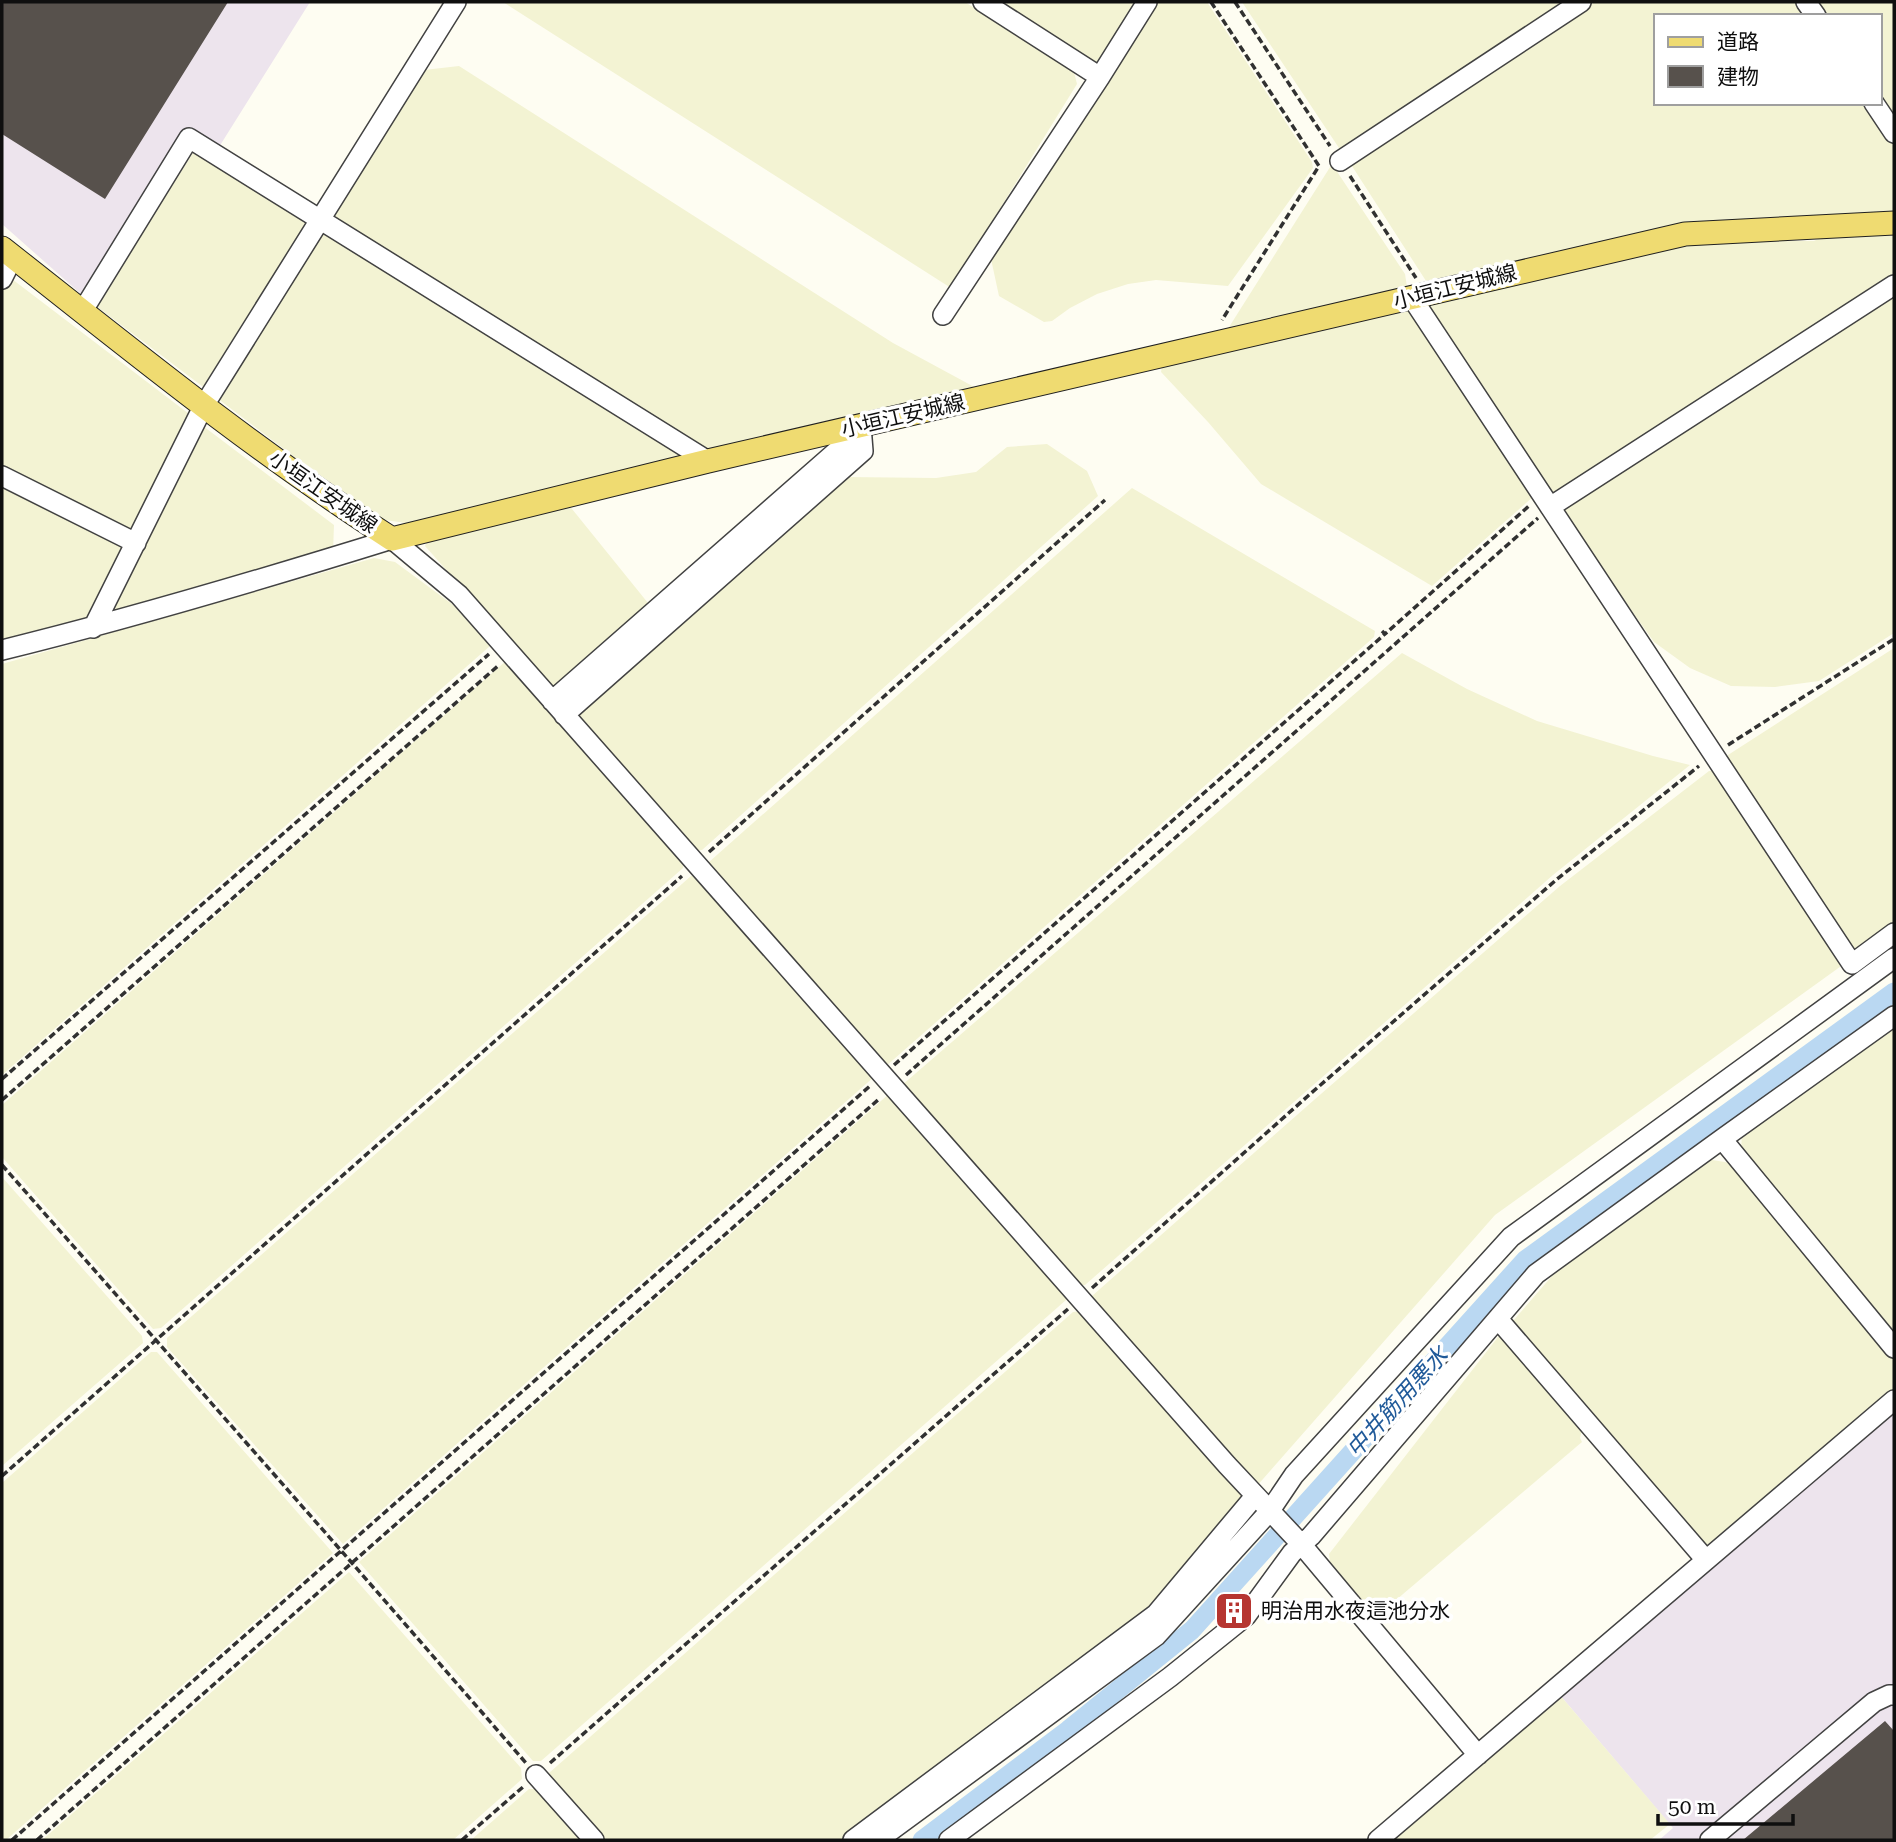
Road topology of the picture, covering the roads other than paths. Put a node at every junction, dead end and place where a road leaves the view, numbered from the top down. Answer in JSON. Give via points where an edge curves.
{"nodes":[{"id":1,"x":456,"y":2,"type":"edge"},
{"id":2,"x":983,"y":2,"type":"edge"},
{"id":3,"x":1147,"y":2,"type":"edge"},
{"id":4,"x":1581,"y":2,"type":"edge"},
{"id":5,"x":1100,"y":77,"type":"junction"},
{"id":6,"x":1875,"y":105,"type":"edge"},
{"id":7,"x":1894,"y":133,"type":"edge"},
{"id":8,"x":1340,"y":161,"type":"dead end"},
{"id":9,"x":321,"y":219,"type":"junction"},
{"id":10,"x":1894,"y":223,"type":"edge"},
{"id":11,"x":7,"y":253,"type":"edge"},
{"id":12,"x":2,"y":279,"type":"edge"},
{"id":13,"x":1894,"y":285,"type":"edge"},
{"id":14,"x":1412,"y":298,"type":"junction"},
{"id":15,"x":82,"y":312,"type":"junction"},
{"id":16,"x":943,"y":315,"type":"dead end"},
{"id":17,"x":203,"y":407,"type":"junction"},
{"id":18,"x":862,"y":426,"type":"junction"},
{"id":19,"x":708,"y":461,"type":"junction"},
{"id":20,"x":2,"y":476,"type":"edge"},
{"id":21,"x":1546,"y":501,"type":"junction"},
{"id":22,"x":392,"y":539,"type":"junction"},
{"id":23,"x":136,"y":543,"type":"junction"},
{"id":24,"x":93,"y":628,"type":"junction"},
{"id":25,"x":2,"y":650,"type":"edge"},
{"id":26,"x":558,"y":708,"type":"junction"},
{"id":27,"x":1894,"y":933,"type":"edge"},
{"id":28,"x":1894,"y":958,"type":"edge"},
{"id":29,"x":1894,"y":1016,"type":"edge"},
{"id":30,"x":1721,"y":1139,"type":"junction"},
{"id":31,"x":1498,"y":1318,"type":"junction"},
{"id":32,"x":1894,"y":1348,"type":"edge"},
{"id":33,"x":1894,"y":1400,"type":"edge"},
{"id":34,"x":1255,"y":1496,"type":"junction"},
{"id":35,"x":1271,"y":1514,"type":"junction"},
{"id":36,"x":1297,"y":1540,"type":"junction"},
{"id":37,"x":1701,"y":1565,"type":"junction"},
{"id":38,"x":1894,"y":1695,"type":"edge"},
{"id":39,"x":1478,"y":1755,"type":"junction"},
{"id":40,"x":536,"y":1775,"type":"road end"},
{"id":41,"x":594,"y":1840,"type":"edge"},
{"id":42,"x":853,"y":1840,"type":"edge"},
{"id":43,"x":878,"y":1840,"type":"edge"},
{"id":44,"x":949,"y":1840,"type":"edge"},
{"id":45,"x":1378,"y":1840,"type":"edge"},
{"id":46,"x":1710,"y":1840,"type":"edge"}],
"edges":[{"from":1,"to":9,"type":"street"},
{"from":2,"to":5,"type":"street"},
{"from":3,"to":5,"type":"street"},
{"from":4,"to":8,"type":"street"},
{"from":5,"to":16,"type":"street"},
{"from":6,"to":7,"type":"street"},
{"from":9,"to":15,"type":"street","via":[[189,138]]},
{"from":9,"to":17,"type":"street"},
{"from":9,"to":19,"type":"street"},
{"from":10,"to":14,"type":"main road","name":"小垣江安城線","via":[[1685,234]]},
{"from":11,"to":12,"type":"street"},
{"from":11,"to":15,"type":"main road","name":"小垣江安城線"},
{"from":13,"to":21,"type":"street"},
{"from":14,"to":18,"type":"main road","name":"小垣江安城線"},
{"from":14,"to":21,"type":"street"},
{"from":15,"to":17,"type":"main road","name":"小垣江安城線"},
{"from":17,"to":22,"type":"main road","name":"小垣江安城線"},
{"from":17,"to":23,"type":"street"},
{"from":18,"to":19,"type":"main road","name":"小垣江安城線"},
{"from":18,"to":26,"type":"street"},
{"from":19,"to":22,"type":"main road","name":"小垣江安城線"},
{"from":20,"to":23,"type":"street"},
{"from":21,"to":27,"type":"street","via":[[1852,964]]},
{"from":22,"to":24,"type":"street"},
{"from":22,"to":26,"type":"street","via":[[459,595]]},
{"from":23,"to":24,"type":"street"},
{"from":24,"to":25,"type":"street"},
{"from":26,"to":34,"type":"street"},
{"from":28,"to":35,"type":"street","via":[[1511,1237],[1294,1475]]},
{"from":29,"to":30,"type":"street"},
{"from":30,"to":31,"type":"street","via":[[1536,1274]]},
{"from":30,"to":32,"type":"street"},
{"from":31,"to":36,"type":"street"},
{"from":31,"to":37,"type":"street","via":[[1588,1424],[1582,1436]]},
{"from":33,"to":37,"type":"street"},
{"from":34,"to":35,"type":"street"},
{"from":34,"to":42,"type":"street","via":[[1156,1614]]},
{"from":35,"to":36,"type":"street"},
{"from":35,"to":43,"type":"street","via":[[1156,1636]]},
{"from":36,"to":39,"type":"street"},
{"from":36,"to":44,"type":"street","via":[[1245,1616]]},
{"from":37,"to":39,"type":"street"},
{"from":38,"to":46,"type":"street","via":[[1874,1702]]},
{"from":39,"to":45,"type":"street"},
{"from":40,"to":41,"type":"street"}]}
